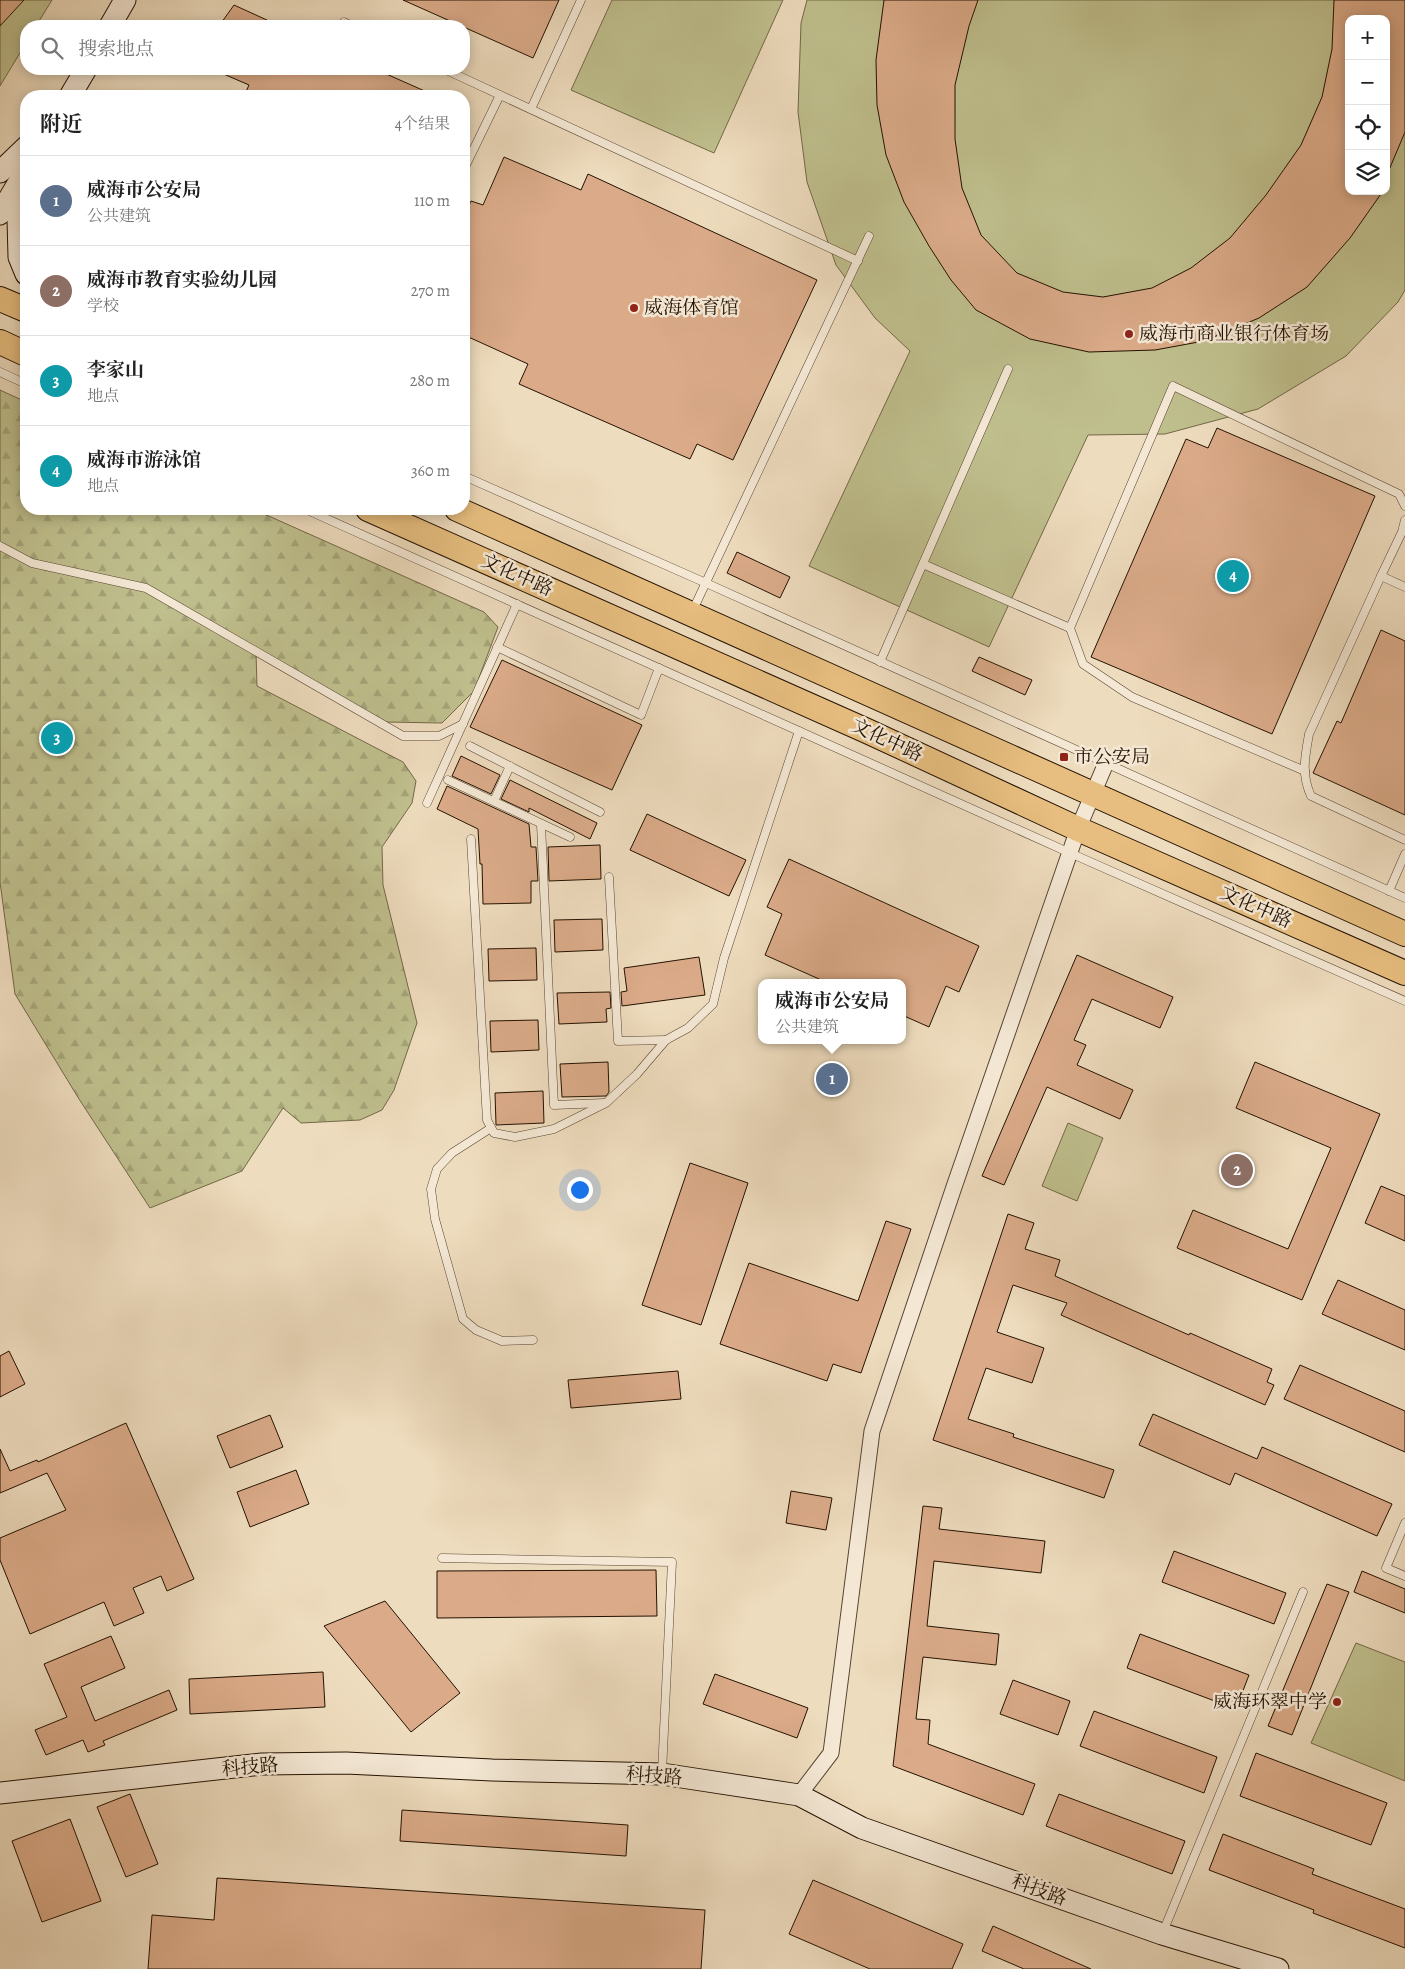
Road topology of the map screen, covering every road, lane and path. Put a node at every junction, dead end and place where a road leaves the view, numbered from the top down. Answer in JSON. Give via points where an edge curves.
{"nodes":[{"id":1,"x":126,"y":0,"type":"edge"},
{"id":2,"x":581,"y":0,"type":"edge"},
{"id":3,"x":114,"y":20,"type":"edge"},
{"id":4,"x":82,"y":75,"type":"edge"},
{"id":5,"x":457,"y":75,"type":"edge"},
{"id":6,"x":74,"y":90,"type":"edge"},
{"id":7,"x":500,"y":95,"type":"junction"},
{"id":8,"x":531,"y":109,"type":"junction"},
{"id":9,"x":20,"y":153,"type":"edge"},
{"id":10,"x":470,"y":157,"type":"edge"},
{"id":11,"x":0,"y":172,"type":"edge"},
{"id":12,"x":20,"y":180,"type":"edge"},
{"id":13,"x":0,"y":214,"type":"edge"},
{"id":14,"x":20,"y":214,"type":"edge"},
{"id":15,"x":870,"y":236,"type":"dead end"},
{"id":16,"x":20,"y":259,"type":"edge"},
{"id":17,"x":858,"y":261,"type":"junction"},
{"id":18,"x":0,"y":299,"type":"edge"},
{"id":19,"x":20,"y":307,"type":"edge"},
{"id":20,"x":0,"y":342,"type":"edge"},
{"id":21,"x":0,"y":352,"type":"edge"},
{"id":22,"x":20,"y":352,"type":"edge"},
{"id":23,"x":20,"y":354,"type":"edge"},
{"id":24,"x":1008,"y":369,"type":"dead end"},
{"id":25,"x":0,"y":372,"type":"edge"},
{"id":26,"x":20,"y":381,"type":"edge"},
{"id":27,"x":470,"y":479,"type":"edge"},
{"id":28,"x":1405,"y":506,"type":"edge"},
{"id":29,"x":470,"y":514,"type":"edge"},
{"id":30,"x":318,"y":515,"type":"edge"},
{"id":31,"x":381,"y":515,"type":"edge"},
{"id":32,"x":1405,"y":520,"type":"edge"},
{"id":33,"x":0,"y":546,"type":"edge"},
{"id":34,"x":923,"y":564,"type":"junction"},
{"id":35,"x":1381,"y":576,"type":"junction"},
{"id":36,"x":706,"y":583,"type":"junction"},
{"id":37,"x":1405,"y":587,"type":"edge"},
{"id":38,"x":517,"y":604,"type":"junction"},
{"id":39,"x":691,"y":615,"type":"junction"},
{"id":40,"x":1070,"y":628,"type":"junction"},
{"id":41,"x":497,"y":647,"type":"junction"},
{"id":42,"x":880,"y":662,"type":"junction"},
{"id":43,"x":659,"y":668,"type":"junction"},
{"id":44,"x":462,"y":724,"type":"junction"},
{"id":45,"x":799,"y":731,"type":"junction"},
{"id":46,"x":470,"y":746,"type":"dead end"},
{"id":47,"x":1106,"y":763,"type":"junction"},
{"id":48,"x":510,"y":766,"type":"junction"},
{"id":49,"x":1305,"y":771,"type":"junction"},
{"id":50,"x":448,"y":780,"type":"dead end"},
{"id":51,"x":1092,"y":795,"type":"junction"},
{"id":52,"x":494,"y":801,"type":"junction"},
{"id":53,"x":426,"y":803,"type":"dead end"},
{"id":54,"x":600,"y":812,"type":"dead end"},
{"id":55,"x":541,"y":824,"type":"junction"},
{"id":56,"x":1078,"y":829,"type":"junction"},
{"id":57,"x":471,"y":838,"type":"dead end"},
{"id":58,"x":570,"y":838,"type":"dead end"},
{"id":59,"x":1405,"y":840,"type":"edge"},
{"id":60,"x":1070,"y":852,"type":"junction"},
{"id":61,"x":1405,"y":854,"type":"edge"},
{"id":62,"x":609,"y":877,"type":"dead end"},
{"id":63,"x":1389,"y":891,"type":"junction"},
{"id":64,"x":1405,"y":898,"type":"edge"},
{"id":65,"x":1405,"y":934,"type":"edge"},
{"id":66,"x":1405,"y":973,"type":"edge"},
{"id":67,"x":1405,"y":1001,"type":"edge"},
{"id":68,"x":666,"y":1040,"type":"junction"},
{"id":69,"x":606,"y":1103,"type":"junction"},
{"id":70,"x":491,"y":1128,"type":"junction"},
{"id":71,"x":533,"y":1340,"type":"dead end"},
{"id":72,"x":1405,"y":1523,"type":"edge"},
{"id":73,"x":442,"y":1558,"type":"dead end"},
{"id":74,"x":1405,"y":1576,"type":"edge"},
{"id":75,"x":1303,"y":1592,"type":"dead end"},
{"id":76,"x":662,"y":1774,"type":"junction"},
{"id":77,"x":0,"y":1793,"type":"edge"},
{"id":78,"x":799,"y":1795,"type":"junction"},
{"id":79,"x":1162,"y":1934,"type":"junction"},
{"id":80,"x":1278,"y":1969,"type":"edge"}],
"edges":[{"from":1,"to":3,"type":"main road"},
{"from":2,"to":8,"type":"lane"},
{"from":4,"to":6,"type":"main road"},
{"from":5,"to":7,"type":"lane"},
{"from":7,"to":8,"type":"lane"},
{"from":7,"to":10,"type":"lane"},
{"from":8,"to":17,"type":"lane"},
{"from":9,"to":11,"type":"main road"},
{"from":12,"to":13,"type":"main road"},
{"from":14,"to":16,"type":"main road"},
{"from":15,"to":17,"type":"lane"},
{"from":17,"to":36,"type":"lane"},
{"from":18,"to":19,"type":"main road"},
{"from":20,"to":22,"type":"main road"},
{"from":21,"to":23,"type":"main road"},
{"from":24,"to":34,"type":"lane"},
{"from":25,"to":26,"type":"lane"},
{"from":27,"to":36,"type":"lane"},
{"from":28,"to":40,"type":"lane","via":[[1400,494],[1173,386]]},
{"from":29,"to":39,"type":"main road","name":"文化中路"},
{"from":30,"to":38,"type":"lane"},
{"from":31,"to":56,"type":"main road","name":"文化中路","via":[[867,731]]},
{"from":32,"to":35,"type":"lane"},
{"from":33,"to":44,"type":"lane","via":[[32,563],[146,588],[403,736],[439,736]]},
{"from":34,"to":40,"type":"lane"},
{"from":34,"to":42,"type":"lane"},
{"from":35,"to":37,"type":"lane"},
{"from":35,"to":49,"type":"lane","via":[[1309,734]]},
{"from":36,"to":39,"type":"lane"},
{"from":36,"to":42,"type":"lane"},
{"from":38,"to":41,"type":"lane"},
{"from":38,"to":43,"type":"lane"},
{"from":39,"to":51,"type":"main road","name":"文化中路"},
{"from":40,"to":49,"type":"lane","via":[[1083,664],[1132,697]]},
{"from":41,"to":43,"type":"lane","via":[[642,715]]},
{"from":41,"to":44,"type":"lane"},
{"from":42,"to":47,"type":"lane"},
{"from":43,"to":45,"type":"lane"},
{"from":44,"to":53,"type":"lane"},
{"from":45,"to":60,"type":"lane"},
{"from":45,"to":68,"type":"lane","via":[[724,958],[713,1004],[688,1028]]},
{"from":46,"to":48,"type":"lane"},
{"from":47,"to":51,"type":"street"},
{"from":47,"to":63,"type":"lane"},
{"from":48,"to":52,"type":"lane"},
{"from":48,"to":54,"type":"lane"},
{"from":49,"to":59,"type":"lane","via":[[1305,782],[1311,796]]},
{"from":50,"to":52,"type":"lane"},
{"from":51,"to":56,"type":"street"},
{"from":51,"to":65,"type":"main road","name":"文化中路"},
{"from":52,"to":55,"type":"lane"},
{"from":55,"to":58,"type":"lane"},
{"from":55,"to":69,"type":"lane","via":[[554,1105]]},
{"from":56,"to":60,"type":"street"},
{"from":56,"to":66,"type":"main road","name":"文化中路"},
{"from":57,"to":70,"type":"lane","via":[[487,1120]]},
{"from":60,"to":67,"type":"lane"},
{"from":60,"to":78,"type":"street","via":[[872,1430],[831,1753]]},
{"from":61,"to":63,"type":"lane"},
{"from":62,"to":68,"type":"lane","via":[[618,1041]]},
{"from":63,"to":64,"type":"lane"},
{"from":68,"to":69,"type":"lane"},
{"from":69,"to":70,"type":"lane","via":[[554,1130],[515,1137],[494,1133]]},
{"from":70,"to":71,"type":"lane","via":[[452,1153],[437,1169],[431,1189],[436,1219],[463,1319],[476,1330],[502,1341]]},
{"from":72,"to":74,"type":"lane","via":[[1386,1568]]},
{"from":73,"to":76,"type":"lane","via":[[672,1562]]},
{"from":75,"to":79,"type":"lane"},
{"from":76,"to":77,"type":"main road","name":"科技路","via":[[346,1763],[262,1764]]},
{"from":76,"to":78,"type":"main road","name":"科技路"},
{"from":78,"to":79,"type":"main road","name":"科技路","via":[[862,1828]]},
{"from":79,"to":80,"type":"main road","name":"科技路"}]}
